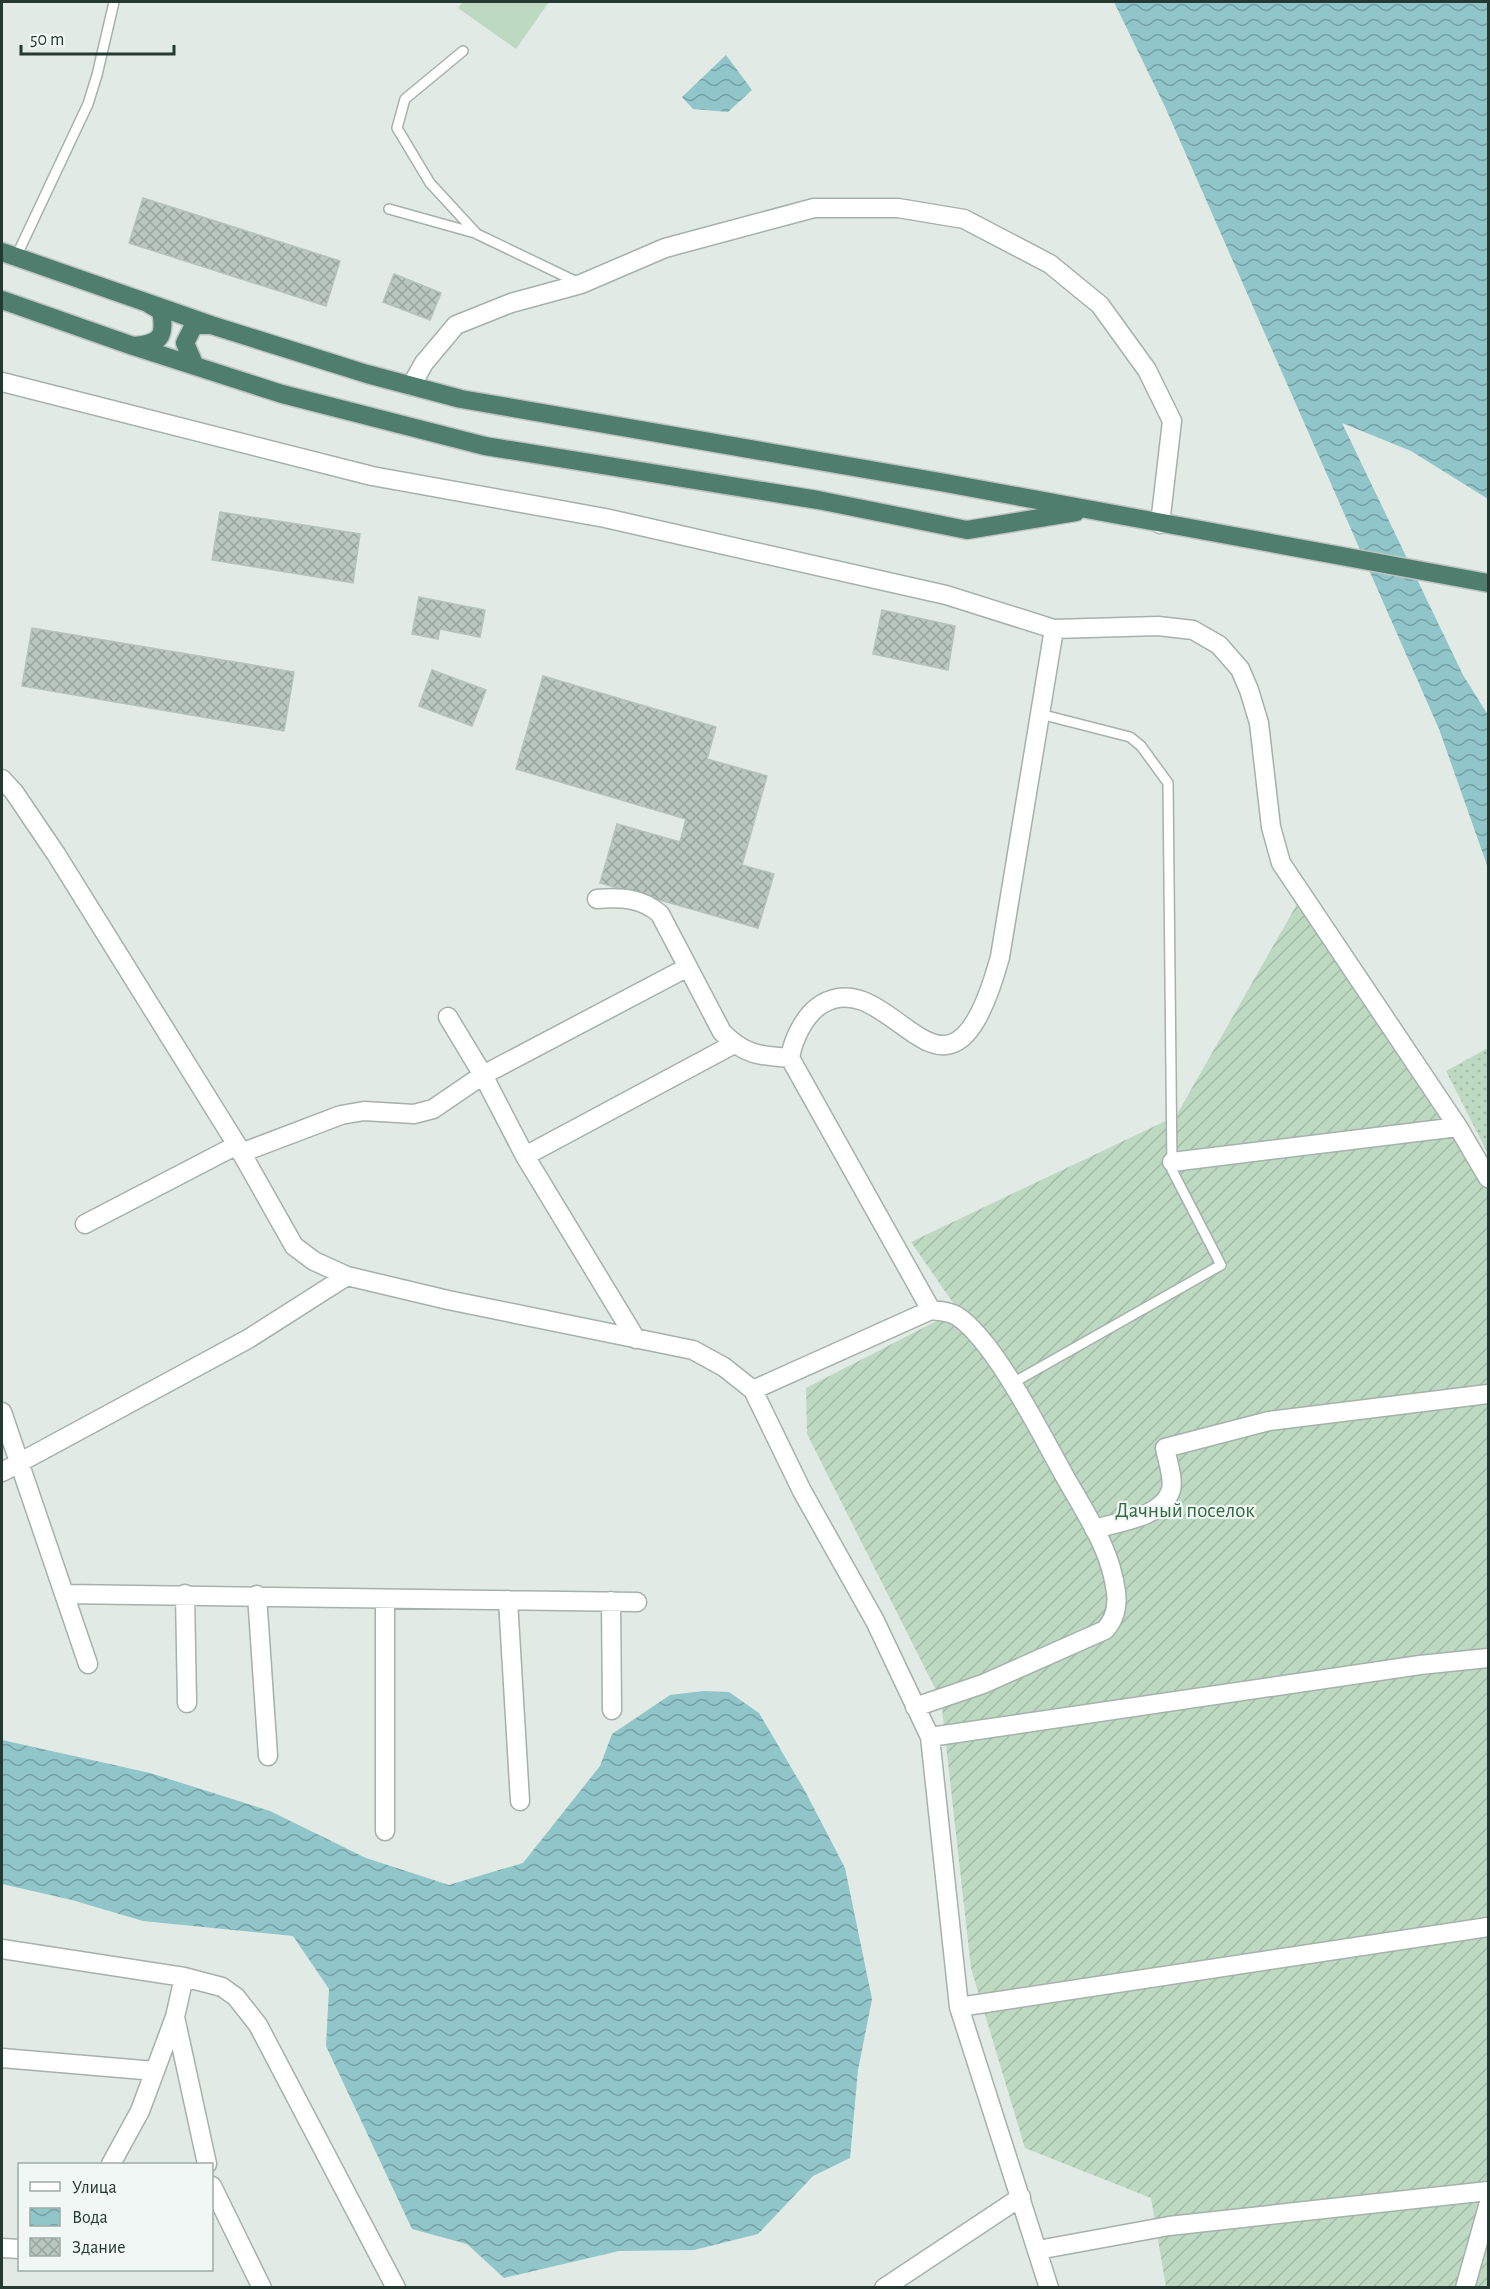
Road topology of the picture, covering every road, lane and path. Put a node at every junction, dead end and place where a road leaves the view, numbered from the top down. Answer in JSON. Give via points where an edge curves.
{"nodes":[{"id":1,"x":114,"y":2,"type":"edge"},
{"id":2,"x":463,"y":51,"type":"dead end"},
{"id":3,"x":389,"y":209,"type":"dead end"},
{"id":4,"x":477,"y":234,"type":"junction"},
{"id":5,"x":9,"y":255,"type":"edge"},
{"id":6,"x":581,"y":284,"type":"junction"},
{"id":7,"x":2,"y":300,"type":"edge"},
{"id":8,"x":144,"y":301,"type":"junction"},
{"id":9,"x":211,"y":325,"type":"junction"},
{"id":10,"x":133,"y":346,"type":"junction"},
{"id":11,"x":195,"y":366,"type":"junction"},
{"id":12,"x":2,"y":382,"type":"edge"},
{"id":13,"x":411,"y":386,"type":"junction"},
{"id":14,"x":1087,"y":510,"type":"junction"},
{"id":15,"x":1160,"y":524,"type":"junction"},
{"id":16,"x":1488,"y":583,"type":"edge"},
{"id":17,"x":1054,"y":629,"type":"junction"},
{"id":18,"x":1040,"y":714,"type":"junction"},
{"id":19,"x":2,"y":779,"type":"edge"},
{"id":20,"x":597,"y":899,"type":"dead end"},
{"id":21,"x":688,"y":967,"type":"junction"},
{"id":22,"x":448,"y":1017,"type":"dead end"},
{"id":23,"x":734,"y":1044,"type":"junction"},
{"id":24,"x":790,"y":1058,"type":"junction"},
{"id":25,"x":483,"y":1075,"type":"junction"},
{"id":26,"x":1458,"y":1127,"type":"junction"},
{"id":27,"x":239,"y":1149,"type":"junction"},
{"id":28,"x":525,"y":1156,"type":"junction"},
{"id":29,"x":1172,"y":1162,"type":"junction"},
{"id":30,"x":1488,"y":1178,"type":"edge"},
{"id":31,"x":85,"y":1224,"type":"dead end"},
{"id":32,"x":347,"y":1276,"type":"junction"},
{"id":33,"x":931,"y":1310,"type":"junction"},
{"id":34,"x":636,"y":1339,"type":"junction"},
{"id":35,"x":1011,"y":1384,"type":"junction"},
{"id":36,"x":753,"y":1390,"type":"junction"},
{"id":37,"x":1488,"y":1394,"type":"edge"},
{"id":38,"x":2,"y":1412,"type":"edge"},
{"id":39,"x":19,"y":1465,"type":"junction"},
{"id":40,"x":2,"y":1472,"type":"edge"},
{"id":41,"x":1094,"y":1529,"type":"junction"},
{"id":42,"x":65,"y":1594,"type":"junction"},
{"id":43,"x":185,"y":1594,"type":"junction"},
{"id":44,"x":257,"y":1595,"type":"junction"},
{"id":45,"x":385,"y":1599,"type":"junction"},
{"id":46,"x":508,"y":1600,"type":"junction"},
{"id":47,"x":610,"y":1601,"type":"junction"},
{"id":48,"x":637,"y":1602,"type":"dead end"},
{"id":49,"x":1488,"y":1658,"type":"edge"},
{"id":50,"x":88,"y":1664,"type":"dead end"},
{"id":51,"x":187,"y":1703,"type":"dead end"},
{"id":52,"x":915,"y":1707,"type":"junction"},
{"id":53,"x":612,"y":1710,"type":"dead end"},
{"id":54,"x":930,"y":1737,"type":"junction"},
{"id":55,"x":268,"y":1756,"type":"dead end"},
{"id":56,"x":520,"y":1801,"type":"dead end"},
{"id":57,"x":386,"y":1831,"type":"dead end"},
{"id":58,"x":1488,"y":1927,"type":"edge"},
{"id":59,"x":2,"y":1949,"type":"edge"},
{"id":60,"x":184,"y":1977,"type":"junction"},
{"id":61,"x":959,"y":2007,"type":"junction"},
{"id":62,"x":175,"y":2017,"type":"junction"},
{"id":63,"x":2,"y":2058,"type":"edge"},
{"id":64,"x":154,"y":2071,"type":"junction"},
{"id":65,"x":112,"y":2163,"type":"edge"},
{"id":66,"x":207,"y":2163,"type":"edge"},
{"id":67,"x":213,"y":2188,"type":"edge"},
{"id":68,"x":1488,"y":2190,"type":"edge"},
{"id":69,"x":1021,"y":2198,"type":"junction"},
{"id":70,"x":1488,"y":2206,"type":"edge"},
{"id":71,"x":2,"y":2248,"type":"edge"},
{"id":72,"x":18,"y":2249,"type":"edge"},
{"id":73,"x":1038,"y":2250,"type":"junction"},
{"id":74,"x":262,"y":2288,"type":"edge"},
{"id":75,"x":396,"y":2288,"type":"edge"},
{"id":76,"x":884,"y":2288,"type":"edge"},
{"id":77,"x":1049,"y":2288,"type":"edge"},
{"id":78,"x":1465,"y":2288,"type":"edge"}],
"edges":[{"from":1,"to":5,"type":"lane","via":[[88,104]]},
{"from":2,"to":4,"type":"lane","via":[[405,99],[397,128],[430,183]]},
{"from":3,"to":4,"type":"lane"},
{"from":4,"to":6,"type":"lane"},
{"from":5,"to":8,"type":"highway"},
{"from":6,"to":13,"type":"street","via":[[511,303],[456,325],[424,363]]},
{"from":6,"to":15,"type":"street","via":[[665,248],[814,208],[898,208],[964,219],[1050,264],[1100,305],[1147,370],[1172,421]]},
{"from":7,"to":10,"type":"highway"},
{"from":8,"to":9,"type":"highway"},
{"from":8,"to":10,"type":"highway","via":[[160,311],[164,330],[160,338]]},
{"from":9,"to":11,"type":"highway","via":[[194,324],[184,343]]},
{"from":9,"to":13,"type":"highway"},
{"from":10,"to":11,"type":"highway"},
{"from":11,"to":14,"type":"highway","via":[[282,394],[485,446],[818,500],[967,530]]},
{"from":12,"to":17,"type":"street","via":[[372,476],[605,518],[934,592]]},
{"from":13,"to":14,"type":"highway","via":[[461,399]]},
{"from":14,"to":15,"type":"highway"},
{"from":15,"to":16,"type":"highway"},
{"from":17,"to":18,"type":"street"},
{"from":17,"to":26,"type":"street","via":[[1158,626],[1193,630],[1219,645],[1240,669],[1259,723],[1270,827],[1281,863]]},
{"from":18,"to":24,"type":"street","via":[[1000,957],[991,990],[969,1032],[960,1042],[932,1045],[858,998],[841,996],[815,1008],[792,1043]]},
{"from":18,"to":29,"type":"lane","via":[[1130,737],[1168,783]]},
{"from":19,"to":27,"type":"street","via":[[56,854]]},
{"from":20,"to":21,"type":"street","via":[[626,898],[648,903],[660,914]]},
{"from":21,"to":23,"type":"street","via":[[722,1032]]},
{"from":21,"to":25,"type":"street"},
{"from":22,"to":25,"type":"street"},
{"from":23,"to":24,"type":"street","via":[[758,1056]]},
{"from":23,"to":28,"type":"street"},
{"from":24,"to":33,"type":"street"},
{"from":25,"to":27,"type":"street","via":[[433,1109],[414,1114],[364,1111]]},
{"from":25,"to":28,"type":"street"},
{"from":26,"to":29,"type":"street"},
{"from":26,"to":30,"type":"street"},
{"from":27,"to":31,"type":"street"},
{"from":27,"to":32,"type":"street","via":[[294,1246],[314,1261]]},
{"from":28,"to":34,"type":"street"},
{"from":29,"to":35,"type":"lane","via":[[1172,1170],[1221,1265]]},
{"from":32,"to":34,"type":"street"},
{"from":32,"to":39,"type":"street","via":[[248,1339]]},
{"from":33,"to":35,"type":"street","via":[[947,1311],[970,1327]]},
{"from":33,"to":36,"type":"street"},
{"from":34,"to":36,"type":"street","via":[[693,1350],[724,1367]]},
{"from":35,"to":41,"type":"street"},
{"from":36,"to":52,"type":"street","via":[[802,1491],[875,1621]]},
{"from":37,"to":41,"type":"street","via":[[1269,1422],[1165,1448],[1172,1488],[1165,1500],[1150,1513]]},
{"from":38,"to":39,"type":"street"},
{"from":39,"to":40,"type":"street"},
{"from":39,"to":42,"type":"street"},
{"from":41,"to":52,"type":"street","via":[[1103,1545],[1116,1591],[1113,1621],[1106,1630],[983,1684]]},
{"from":42,"to":43,"type":"street"},
{"from":42,"to":50,"type":"street"},
{"from":43,"to":44,"type":"street"},
{"from":43,"to":51,"type":"street"},
{"from":44,"to":45,"type":"street"},
{"from":44,"to":55,"type":"street"},
{"from":45,"to":46,"type":"street"},
{"from":45,"to":57,"type":"street"},
{"from":46,"to":47,"type":"street"},
{"from":46,"to":56,"type":"street"},
{"from":47,"to":48,"type":"street"},
{"from":47,"to":53,"type":"street"},
{"from":49,"to":54,"type":"street","via":[[1408,1666]]},
{"from":52,"to":54,"type":"street"},
{"from":54,"to":61,"type":"street"},
{"from":58,"to":61,"type":"street"},
{"from":59,"to":60,"type":"street"},
{"from":60,"to":62,"type":"street"},
{"from":60,"to":75,"type":"street","via":[[222,1987],[237,1997],[258,2025]]},
{"from":61,"to":69,"type":"street"},
{"from":62,"to":64,"type":"street"},
{"from":62,"to":66,"type":"street"},
{"from":63,"to":64,"type":"street"},
{"from":64,"to":65,"type":"street","via":[[140,2110]]},
{"from":67,"to":74,"type":"street"},
{"from":68,"to":73,"type":"street","via":[[1169,2226]]},
{"from":69,"to":73,"type":"street"},
{"from":69,"to":76,"type":"street"},
{"from":70,"to":78,"type":"street"},
{"from":71,"to":72,"type":"street"},
{"from":73,"to":77,"type":"street"}]}
